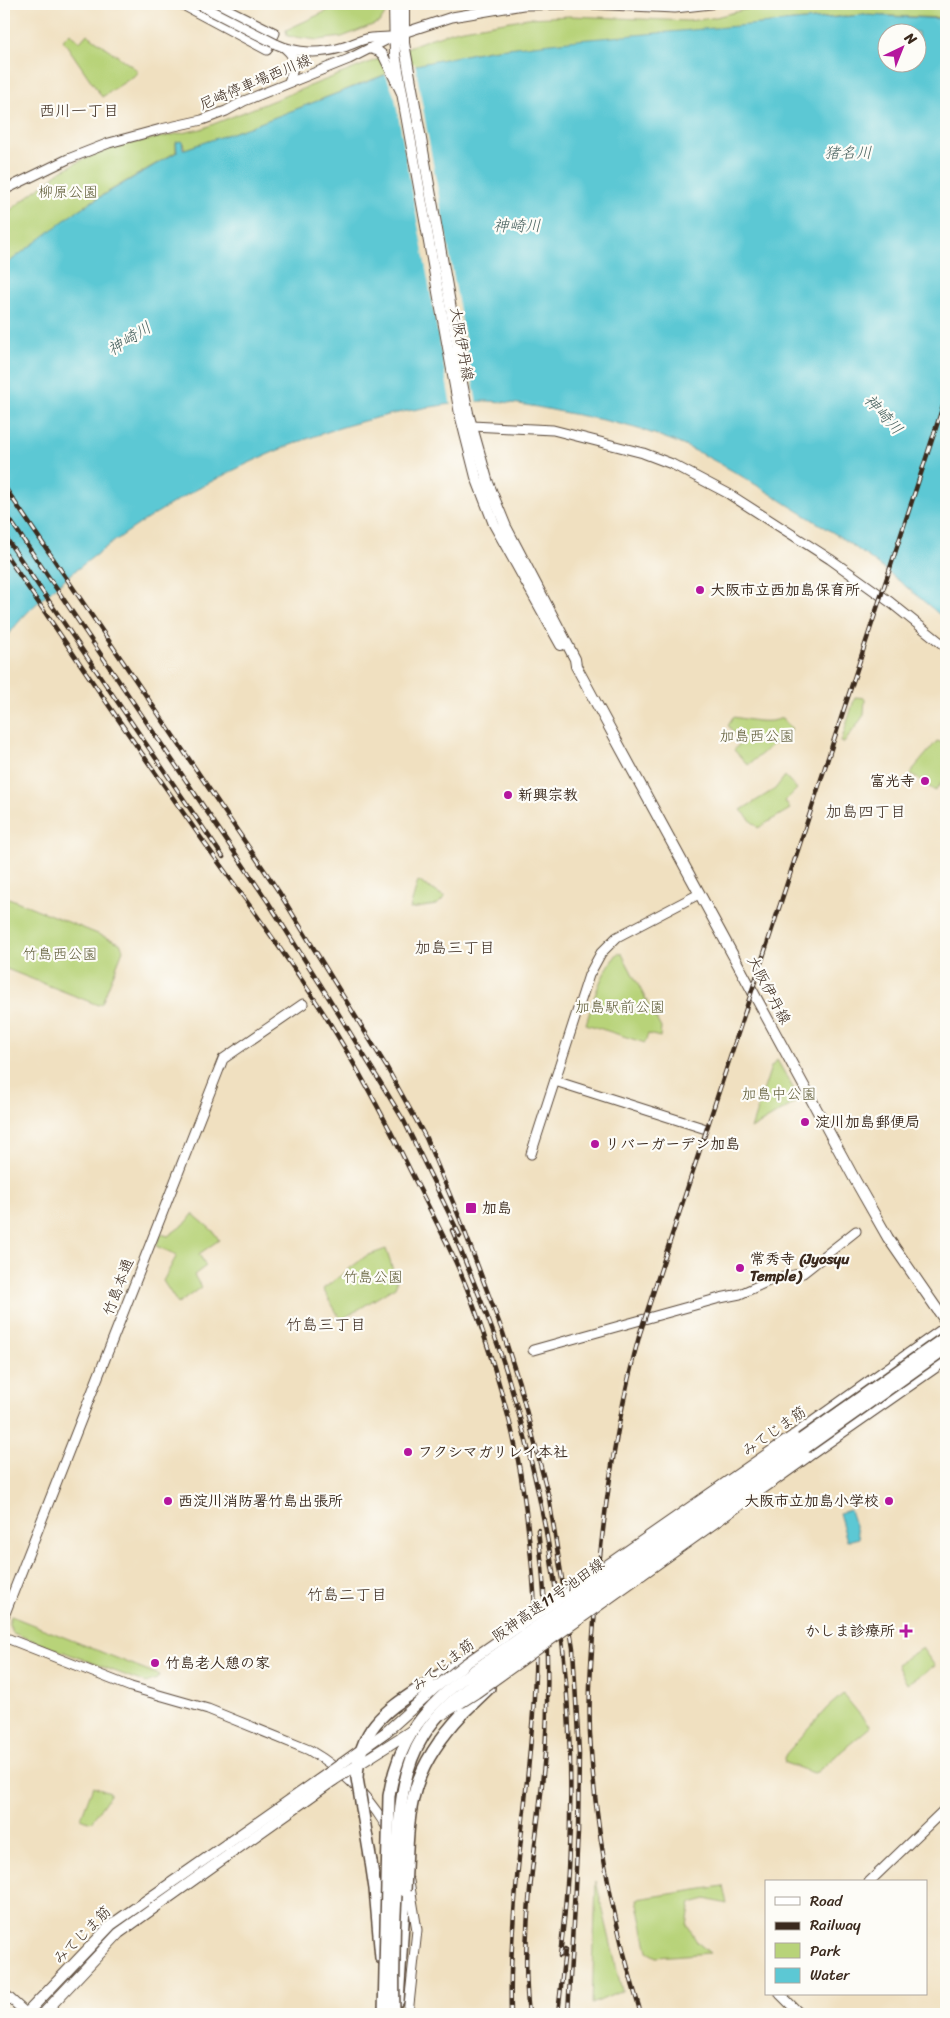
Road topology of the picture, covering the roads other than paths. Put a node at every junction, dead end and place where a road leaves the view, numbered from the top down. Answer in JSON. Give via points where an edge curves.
{"nodes":[{"id":1,"x":181,"y":4,"type":"edge"},
{"id":2,"x":198,"y":4,"type":"edge"},
{"id":3,"x":217,"y":4,"type":"edge"},
{"id":4,"x":711,"y":4,"type":"edge"},
{"id":5,"x":399,"y":5,"type":"edge"},
{"id":6,"x":399,"y":40,"type":"junction"},
{"id":7,"x":286,"y":48,"type":"junction"},
{"id":8,"x":375,"y":50,"type":"junction"},
{"id":9,"x":289,"y":82,"type":"junction"},
{"id":10,"x":402,"y":94,"type":"junction"},
{"id":11,"x":4,"y":190,"type":"edge"},
{"id":12,"x":468,"y":423,"type":"junction"},
{"id":13,"x":946,"y":648,"type":"edge"},
{"id":14,"x":699,"y":894,"type":"junction"},
{"id":15,"x":303,"y":1004,"type":"dead end"},
{"id":16,"x":555,"y":1080,"type":"junction"},
{"id":17,"x":703,"y":1128,"type":"dead end"},
{"id":18,"x":532,"y":1154,"type":"dead end"},
{"id":19,"x":856,"y":1231,"type":"dead end"},
{"id":20,"x":946,"y":1322,"type":"edge"},
{"id":21,"x":946,"y":1327,"type":"edge"},
{"id":22,"x":946,"y":1337,"type":"edge"},
{"id":23,"x":946,"y":1348,"type":"edge"},
{"id":24,"x":533,"y":1350,"type":"dead end"},
{"id":25,"x":946,"y":1360,"type":"edge"},
{"id":26,"x":4,"y":1616,"type":"edge"},
{"id":27,"x":514,"y":1631,"type":"junction"},
{"id":28,"x":4,"y":1637,"type":"edge"},
{"id":29,"x":506,"y":1671,"type":"junction"},
{"id":30,"x":330,"y":1777,"type":"junction"},
{"id":31,"x":946,"y":1808,"type":"edge"},
{"id":32,"x":871,"y":1880,"type":"edge"},
{"id":33,"x":4,"y":1993,"type":"edge"},
{"id":34,"x":384,"y":1994,"type":"junction"},
{"id":35,"x":782,"y":1996,"type":"edge"},
{"id":36,"x":26,"y":2014,"type":"edge"},
{"id":37,"x":43,"y":2014,"type":"edge"},
{"id":38,"x":384,"y":2014,"type":"edge"},
{"id":39,"x":395,"y":2014,"type":"edge"},
{"id":40,"x":408,"y":2014,"type":"edge"},
{"id":41,"x":800,"y":2014,"type":"edge"}],
"edges":[{"from":1,"to":3,"type":"street","via":[[267,50],[275,33]]},
{"from":2,"to":7,"type":"street","bridge":true},
{"from":4,"to":6,"type":"street","via":[[675,8],[523,5],[452,17]]},
{"from":5,"to":6,"type":"main road","name":"大阪伊丹線"},
{"from":6,"to":7,"type":"street","via":[[366,39],[324,52]]},
{"from":6,"to":8,"type":"street","name":"尼崎停車場西川線"},
{"from":6,"to":10,"type":"main road","name":"大阪伊丹線"},
{"from":6,"to":12,"type":"main road","name":"大阪伊丹線","via":[[458,343]]},
{"from":7,"to":9,"type":"street","via":[[293,55],[294,63]]},
{"from":8,"to":9,"type":"street","name":"尼崎停車場西川線"},
{"from":8,"to":10,"type":"street"},
{"from":9,"to":11,"type":"street","name":"尼崎停車場西川線","via":[[202,120],[110,143]]},
{"from":10,"to":12,"type":"main road","name":"大阪伊丹線"},
{"from":12,"to":13,"type":"street","via":[[553,430],[642,452],[677,467],[729,494],[830,559]]},
{"from":12,"to":14,"type":"main road","name":"大阪伊丹線","via":[[506,528]]},
{"from":14,"to":16,"type":"street","via":[[617,937],[601,953],[589,975]]},
{"from":14,"to":20,"type":"main road","name":"大阪伊丹線","via":[[879,1223]]},
{"from":15,"to":26,"type":"street","name":"竹島本通","via":[[223,1059]]},
{"from":16,"to":17,"type":"street"},
{"from":16,"to":18,"type":"street"},
{"from":19,"to":24,"type":"street","via":[[803,1273],[771,1280],[740,1294]]},
{"from":21,"to":27,"type":"main road","name":"みてじま筋","bridge":true},
{"from":22,"to":34,"type":"highway","name":"阪神高速11号池田線","bridge":true,"via":[[461,1680],[426,1711],[410,1732],[396,1762],[389,1796]]},
{"from":23,"to":39,"type":"highway","name":"阪神高速11号池田線","bridge":true,"via":[[475,1683],[431,1723],[414,1751],[402,1798],[396,1892]]},
{"from":25,"to":29,"type":"main road","name":"みてじま筋","bridge":true},
{"from":27,"to":30,"type":"main road","name":"みてじま筋","bridge":true,"via":[[458,1670]]},
{"from":27,"to":34,"type":"highway","bridge":true,"via":[[452,1666],[407,1697],[374,1724],[363,1742],[358,1788],[376,1889]]},
{"from":28,"to":40,"type":"street","via":[[131,1687],[208,1709],[295,1744],[322,1757],[347,1778],[379,1815],[392,1836],[409,1881],[416,1930]]},
{"from":29,"to":30,"type":"main road","name":"みてじま筋","bridge":true,"via":[[462,1703]]},
{"from":29,"to":39,"type":"highway","bridge":true,"via":[[449,1728],[424,1765],[413,1793]]},
{"from":30,"to":36,"type":"main road","name":"みてじま筋","via":[[111,1925]]},
{"from":30,"to":37,"type":"main road","name":"みてじま筋","via":[[123,1930]]},
{"from":31,"to":32,"type":"street"},
{"from":33,"to":36,"type":"street"},
{"from":34,"to":38,"type":"highway","name":"阪神高速11号池田線","bridge":true},
{"from":35,"to":41,"type":"street"}]}
